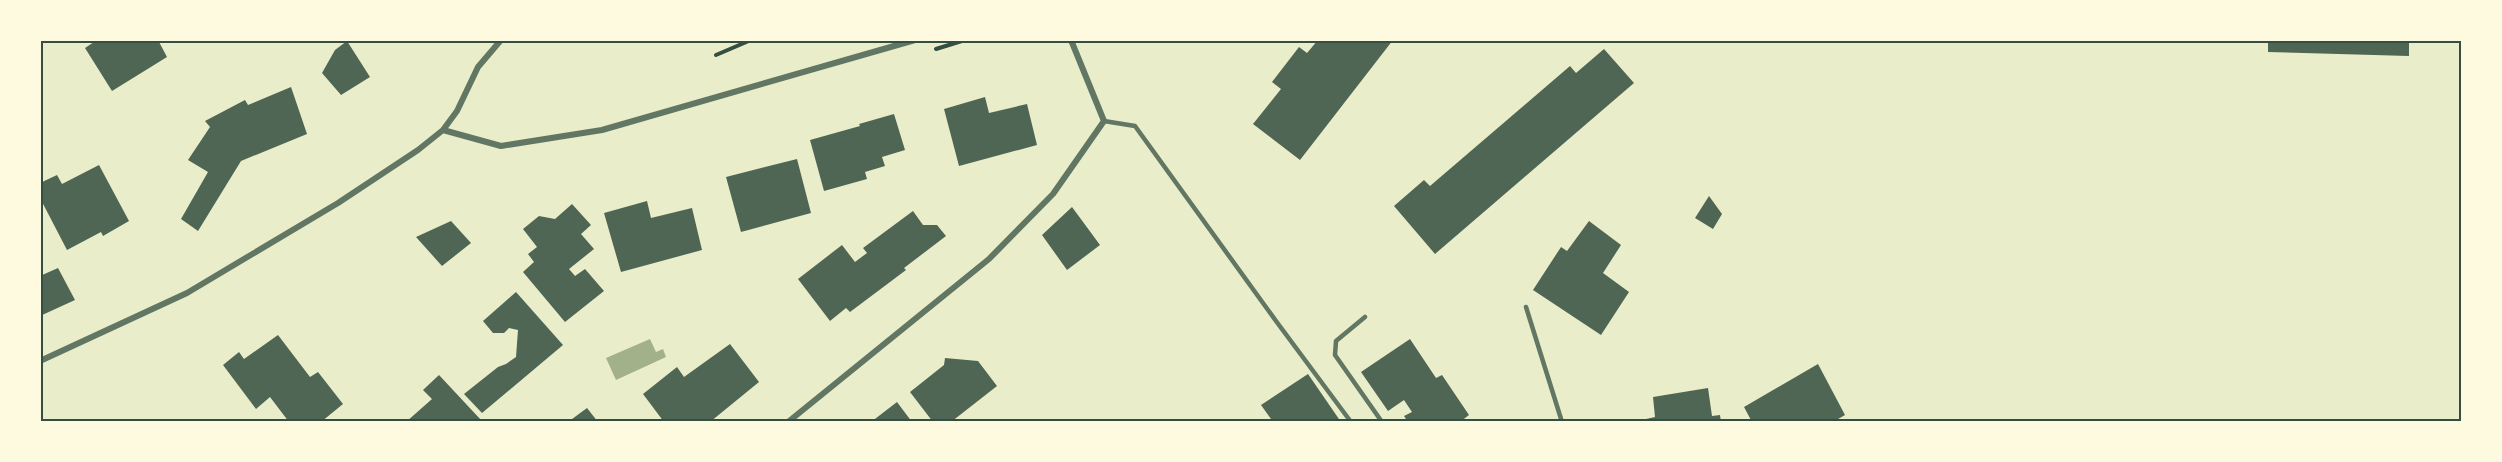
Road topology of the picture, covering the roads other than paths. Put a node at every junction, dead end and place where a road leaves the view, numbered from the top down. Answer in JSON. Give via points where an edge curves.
{"nodes":[{"id":1,"x":501,"y":40,"type":"edge"},
{"id":2,"x":915,"y":40,"type":"edge"},
{"id":3,"x":1071,"y":40,"type":"edge"},
{"id":4,"x":1104,"y":121,"type":"junction"},
{"id":5,"x":443,"y":130,"type":"junction"},
{"id":6,"x":1526,"y":307,"type":"dead end"},
{"id":7,"x":1365,"y":317,"type":"dead end"},
{"id":8,"x":40,"y":361,"type":"edge"},
{"id":9,"x":788,"y":422,"type":"edge"},
{"id":10,"x":1351,"y":422,"type":"edge"},
{"id":11,"x":1382,"y":422,"type":"edge"},
{"id":12,"x":1562,"y":422,"type":"edge"}],
"edges":[{"from":1,"to":5,"type":"street","via":[[478,67],[458,111]]},
{"from":2,"to":5,"type":"street","via":[[602,130],[501,146]]},
{"from":3,"to":4,"type":"street"},
{"from":4,"to":9,"type":"street","via":[[1053,194],[989,259]]},
{"from":4,"to":10,"type":"lane","via":[[1136,126]]},
{"from":5,"to":8,"type":"street","via":[[338,203],[187,293]]},
{"from":6,"to":12,"type":"lane"},
{"from":7,"to":11,"type":"lane","via":[[1336,341],[1335,355]]}]}
